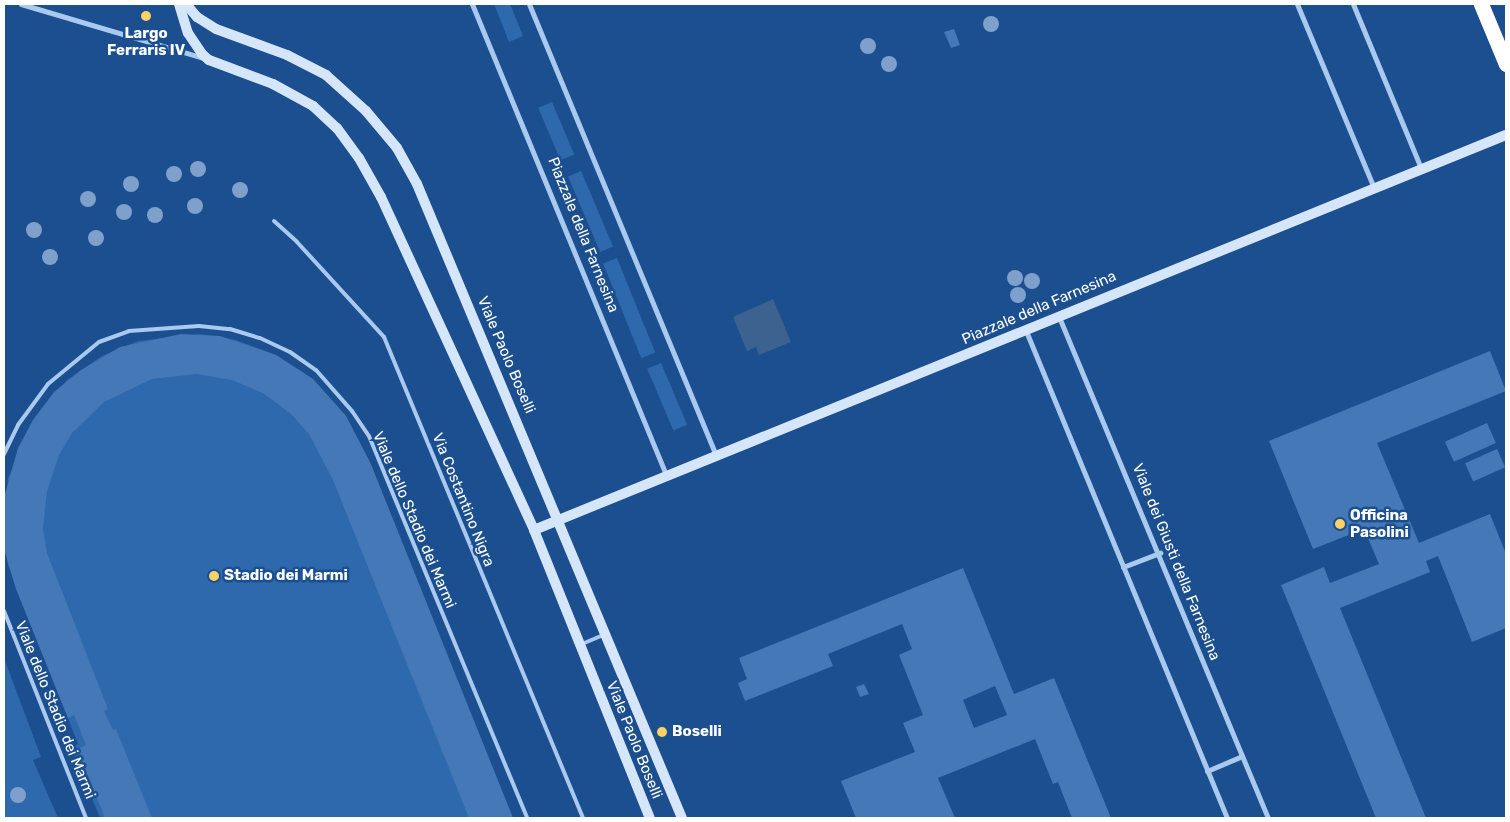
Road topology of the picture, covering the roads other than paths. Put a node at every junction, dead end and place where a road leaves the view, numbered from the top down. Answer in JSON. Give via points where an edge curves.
{"nodes":[{"id":1,"x":21,"y":4,"type":"edge"},
{"id":2,"x":179,"y":4,"type":"edge"},
{"id":3,"x":186,"y":4,"type":"edge"},
{"id":4,"x":472,"y":4,"type":"edge"},
{"id":5,"x":529,"y":4,"type":"edge"},
{"id":6,"x":1297,"y":4,"type":"edge"},
{"id":7,"x":1353,"y":4,"type":"edge"},
{"id":8,"x":1481,"y":4,"type":"edge"},
{"id":9,"x":209,"y":60,"type":"junction"},
{"id":10,"x":1506,"y":64,"type":"edge"},
{"id":11,"x":1506,"y":135,"type":"edge"},
{"id":12,"x":1421,"y":168,"type":"junction"},
{"id":13,"x":1374,"y":188,"type":"junction"},
{"id":14,"x":274,"y":221,"type":"dead end"},
{"id":15,"x":1059,"y":317,"type":"junction"},
{"id":16,"x":1026,"y":331,"type":"junction"},
{"id":17,"x":4,"y":454,"type":"edge"},
{"id":18,"x":716,"y":457,"type":"junction"},
{"id":19,"x":668,"y":477,"type":"junction"},
{"id":20,"x":560,"y":522,"type":"junction"},
{"id":21,"x":534,"y":530,"type":"junction"},
{"id":22,"x":1160,"y":553,"type":"junction"},
{"id":23,"x":1124,"y":567,"type":"junction"},
{"id":24,"x":4,"y":610,"type":"edge"},
{"id":25,"x":607,"y":634,"type":"junction"},
{"id":26,"x":579,"y":645,"type":"junction"},
{"id":27,"x":1242,"y":756,"type":"junction"},
{"id":28,"x":1207,"y":771,"type":"junction"},
{"id":29,"x":86,"y":818,"type":"edge"},
{"id":30,"x":526,"y":818,"type":"edge"},
{"id":31,"x":583,"y":818,"type":"edge"},
{"id":32,"x":650,"y":818,"type":"edge"},
{"id":33,"x":682,"y":818,"type":"edge"},
{"id":34,"x":1227,"y":818,"type":"edge"},
{"id":35,"x":1268,"y":818,"type":"edge"}],
"edges":[{"from":1,"to":9,"type":"street","name":"Viale Paolo Boselli"},
{"from":2,"to":9,"type":"street","name":"Viale Paolo Boselli","via":[[188,33]]},
{"from":3,"to":20,"type":"street","name":"Viale Paolo Boselli","via":[[197,17],[216,29],[287,55],[326,76],[356,101],[393,142],[417,184]]},
{"from":4,"to":19,"type":"street","name":"Piazzale della Farnesina"},
{"from":5,"to":18,"type":"street"},
{"from":6,"to":13,"type":"street"},
{"from":7,"to":12,"type":"street"},
{"from":8,"to":10,"type":"highway"},
{"from":9,"to":21,"type":"street","name":"Viale Paolo Boselli","via":[[295,95],[325,117],[349,142],[381,197]]},
{"from":11,"to":12,"type":"street","name":"Piazzale della Farnesina"},
{"from":12,"to":13,"type":"street","name":"Piazzale della Farnesina"},
{"from":13,"to":15,"type":"street","name":"Piazzale della Farnesina"},
{"from":14,"to":31,"type":"lane","name":"Via Costantino Nigra","via":[[384,337]]},
{"from":15,"to":16,"type":"street","name":"Piazzale della Farnesina"},
{"from":15,"to":22,"type":"street","name":"Viale dei Giusti della Farnesina"},
{"from":16,"to":18,"type":"street","name":"Piazzale della Farnesina"},
{"from":16,"to":23,"type":"street"},
{"from":17,"to":30,"type":"lane","name":"Viale dello Stadio dei Marmi","via":[[18,425],[48,384],[99,342],[129,331],[199,326],[230,329],[290,352],[316,370],[369,436]]},
{"from":18,"to":19,"type":"street","name":"Piazzale della Farnesina"},
{"from":19,"to":20,"type":"street","name":"Piazzale della Farnesina"},
{"from":20,"to":21,"type":"street","name":"Piazzale della Farnesina"},
{"from":20,"to":25,"type":"street","name":"Viale Paolo Boselli"},
{"from":21,"to":26,"type":"street","name":"Viale Paolo Boselli"},
{"from":22,"to":23,"type":"street"},
{"from":22,"to":27,"type":"street","name":"Viale dei Giusti della Farnesina"},
{"from":23,"to":28,"type":"street"},
{"from":24,"to":29,"type":"lane","name":"Viale dello Stadio dei Marmi"},
{"from":25,"to":26,"type":"lane"},
{"from":25,"to":33,"type":"street","name":"Viale Paolo Boselli"},
{"from":26,"to":32,"type":"street","name":"Viale Paolo Boselli"},
{"from":27,"to":28,"type":"street"},
{"from":27,"to":35,"type":"street","name":"Viale dei Giusti della Farnesina"},
{"from":28,"to":34,"type":"street"}]}
